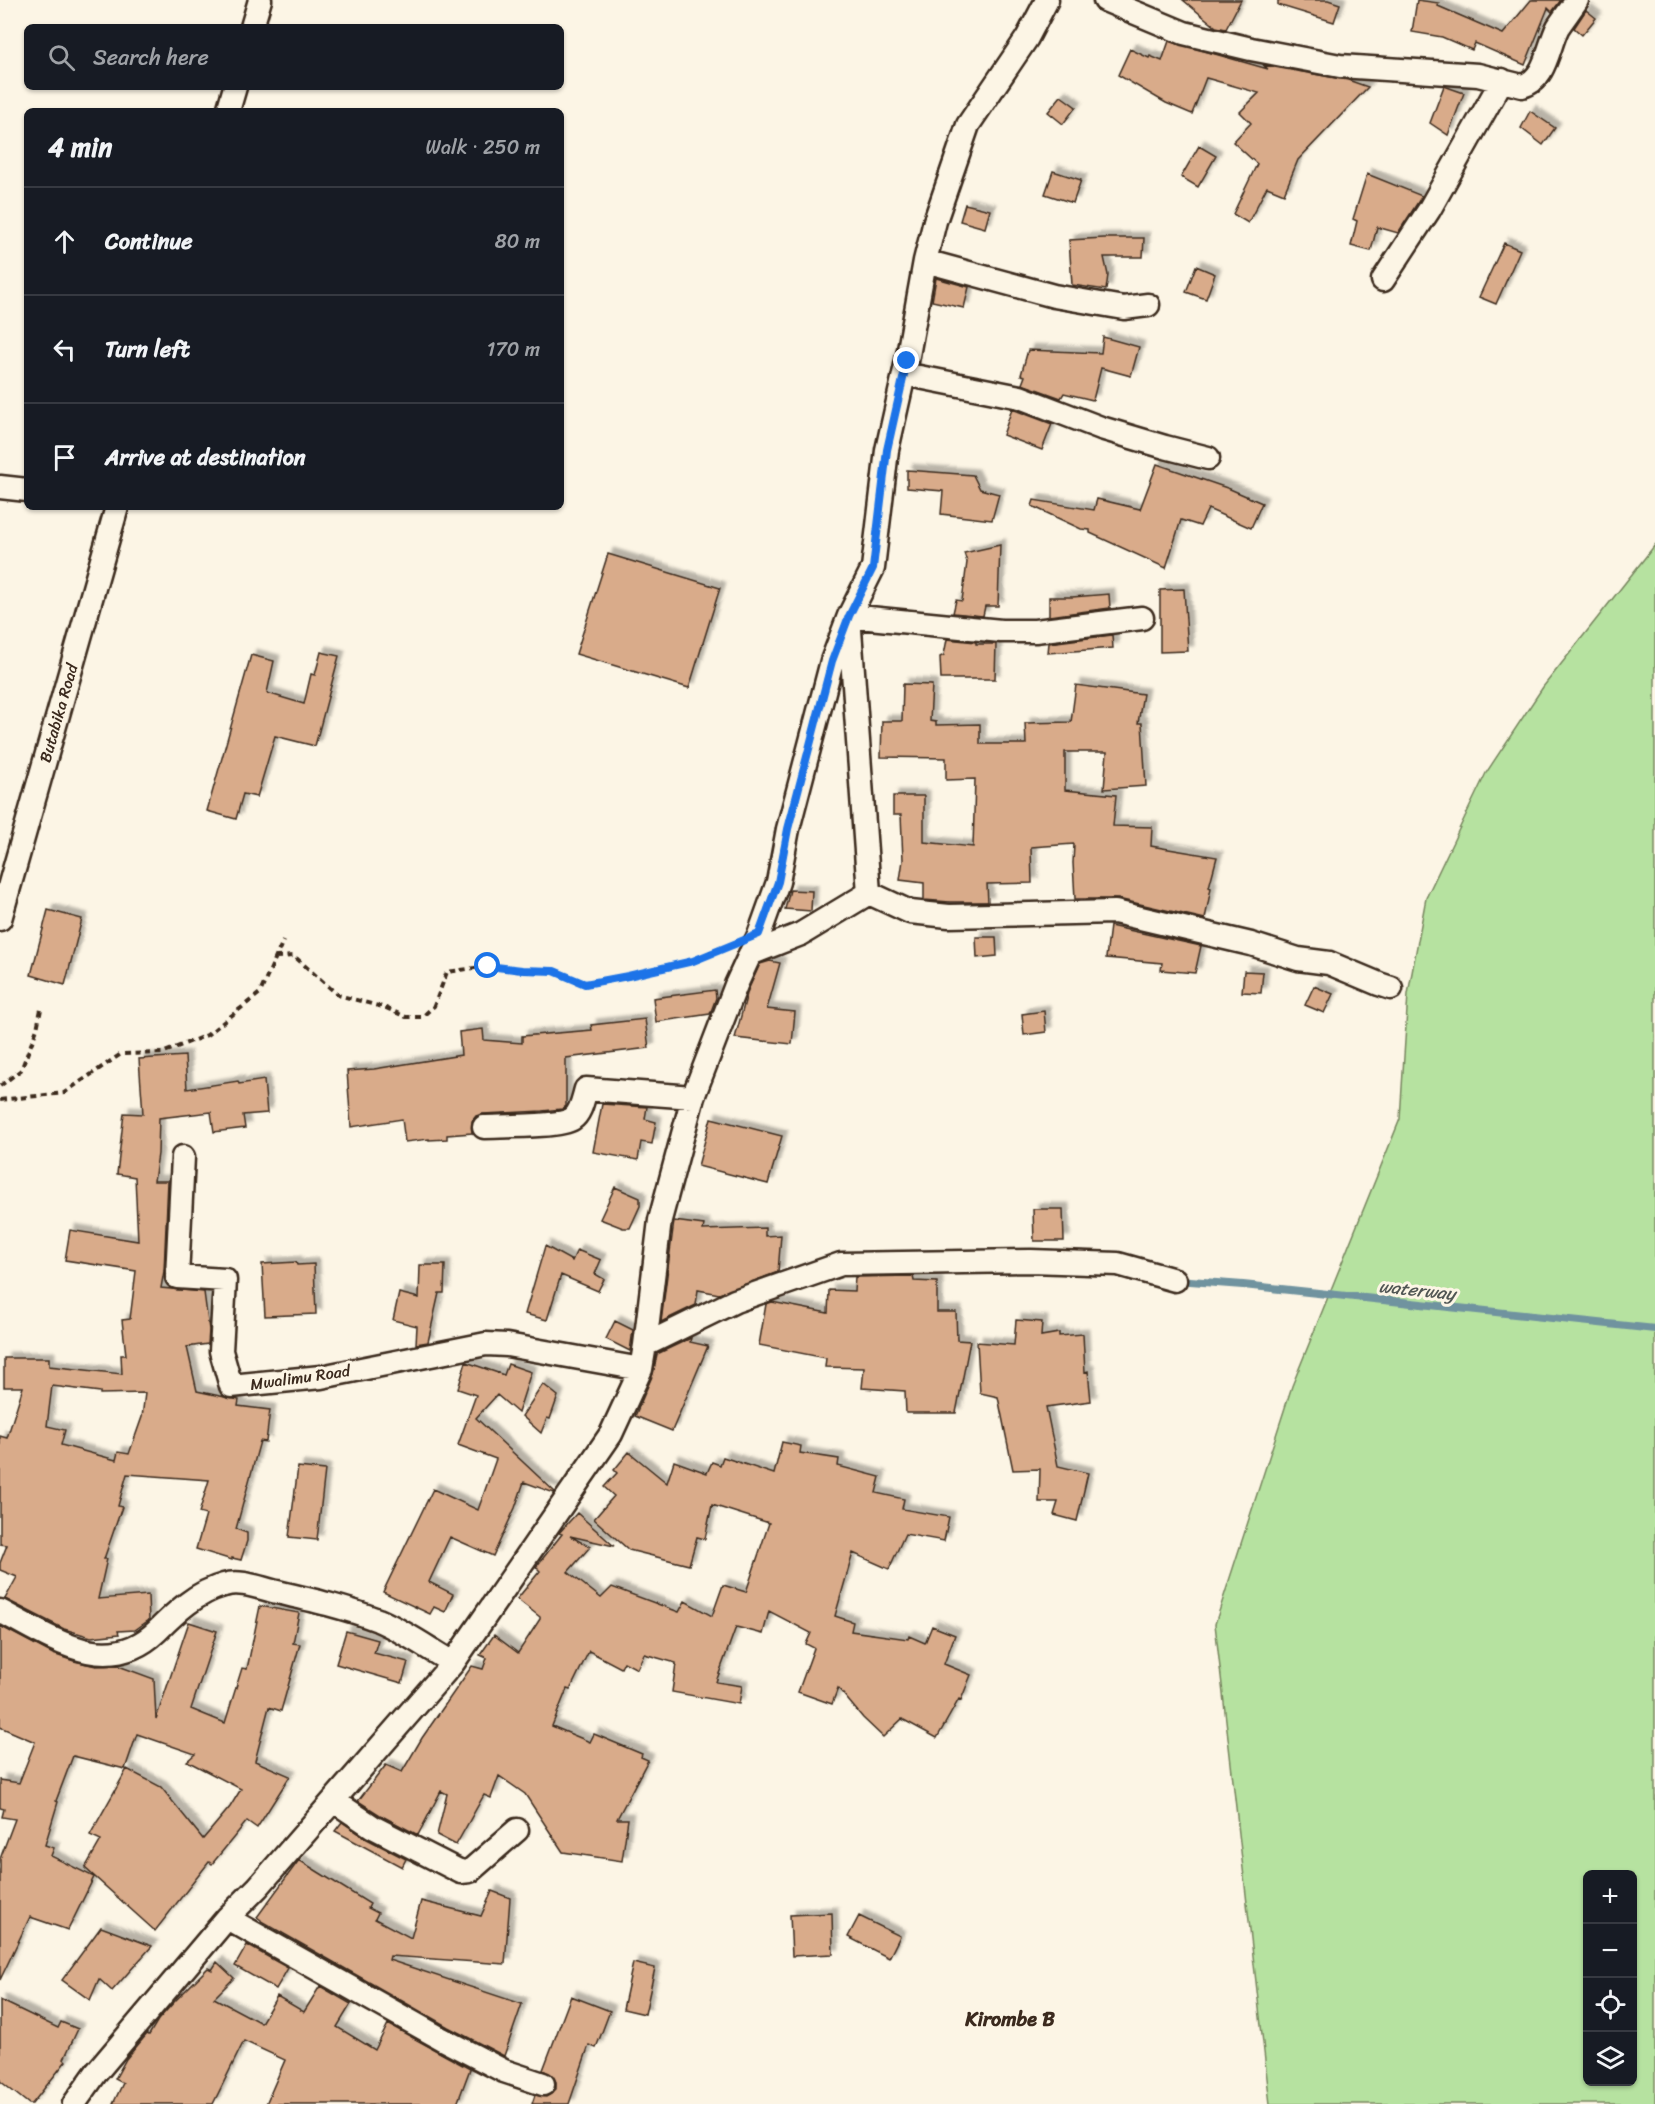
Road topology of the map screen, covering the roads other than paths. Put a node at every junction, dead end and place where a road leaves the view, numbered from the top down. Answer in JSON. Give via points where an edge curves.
{"nodes":[{"id":1,"x":260,"y":0,"type":"edge"},
{"id":2,"x":1047,"y":0,"type":"edge"},
{"id":3,"x":1105,"y":0,"type":"edge"},
{"id":4,"x":1577,"y":0,"type":"edge"},
{"id":5,"x":253,"y":24,"type":"edge"},
{"id":6,"x":1502,"y":80,"type":"junction"},
{"id":7,"x":234,"y":90,"type":"edge"},
{"id":8,"x":229,"y":108,"type":"edge"},
{"id":9,"x":925,"y":261,"type":"junction"},
{"id":10,"x":1383,"y":280,"type":"dead end"},
{"id":11,"x":1148,"y":305,"type":"dead end"},
{"id":12,"x":904,"y":374,"type":"junction"},
{"id":13,"x":1208,"y":458,"type":"dead end"},
{"id":14,"x":0,"y":487,"type":"edge"},
{"id":15,"x":24,"y":490,"type":"edge"},
{"id":16,"x":116,"y":510,"type":"edge"},
{"id":17,"x":849,"y":616,"type":"junction"},
{"id":18,"x":1142,"y":618,"type":"dead end"},
{"id":19,"x":869,"y":893,"type":"junction"},
{"id":20,"x":0,"y":919,"type":"edge"},
{"id":21,"x":755,"y":944,"type":"junction"},
{"id":22,"x":1391,"y":988,"type":"dead end"},
{"id":23,"x":693,"y":1097,"type":"junction"},
{"id":24,"x":484,"y":1128,"type":"dead end"},
{"id":25,"x":183,"y":1157,"type":"dead end"},
{"id":26,"x":1175,"y":1280,"type":"dead end"},
{"id":27,"x":645,"y":1345,"type":"junction"},
{"id":28,"x":641,"y":1369,"type":"junction"},
{"id":29,"x":0,"y":1611,"type":"edge"},
{"id":30,"x":453,"y":1663,"type":"junction"},
{"id":31,"x":334,"y":1801,"type":"junction"},
{"id":32,"x":517,"y":1830,"type":"dead end"},
{"id":33,"x":227,"y":1918,"type":"junction"},
{"id":34,"x":543,"y":2084,"type":"dead end"},
{"id":35,"x":74,"y":2104,"type":"edge"}],
"edges":[{"from":1,"to":5,"type":"street"},
{"from":2,"to":9,"type":"street","via":[[1027,38],[968,125]]},
{"from":3,"to":6,"type":"street","via":[[1184,33],[1262,51],[1340,66]]},
{"from":4,"to":6,"type":"street","via":[[1559,26],[1536,77],[1522,86]]},
{"from":6,"to":10,"type":"street","via":[[1429,210]]},
{"from":7,"to":8,"type":"street"},
{"from":9,"to":11,"type":"street","via":[[1054,296],[1124,308]]},
{"from":9,"to":12,"type":"street"},
{"from":12,"to":13,"type":"street","via":[[1020,397],[1101,428]]},
{"from":12,"to":17,"type":"street","via":[[887,450],[873,568]]},
{"from":14,"to":15,"type":"street"},
{"from":16,"to":20,"type":"street","name":"Butabika Road"},
{"from":17,"to":18,"type":"street","via":[[1001,631],[1035,631]]},
{"from":17,"to":19,"type":"street"},
{"from":17,"to":21,"type":"street","via":[[832,661],[778,882]]},
{"from":19,"to":21,"type":"street","via":[[801,934]]},
{"from":19,"to":22,"type":"street","via":[[910,912],[1115,912],[1298,959],[1329,963]]},
{"from":21,"to":23,"type":"street"},
{"from":23,"to":24,"type":"street","via":[[586,1089],[572,1119]]},
{"from":23,"to":27,"type":"street","via":[[660,1220]]},
{"from":25,"to":28,"type":"street","name":"Mwalimu Road","via":[[177,1277],[225,1280],[221,1351],[231,1386],[321,1377],[486,1344]]},
{"from":26,"to":27,"type":"street","via":[[1118,1264],[841,1264],[735,1301]]},
{"from":27,"to":28,"type":"street"},
{"from":28,"to":30,"type":"street","via":[[611,1434]]},
{"from":29,"to":30,"type":"street","via":[[65,1645],[93,1654],[136,1647],[192,1600],[239,1582],[380,1621]]},
{"from":30,"to":31,"type":"street"},
{"from":31,"to":32,"type":"street","via":[[373,1827],[461,1872],[470,1871]]},
{"from":31,"to":33,"type":"street"},
{"from":33,"to":34,"type":"street","via":[[442,2039],[504,2071]]},
{"from":33,"to":35,"type":"street"}]}
